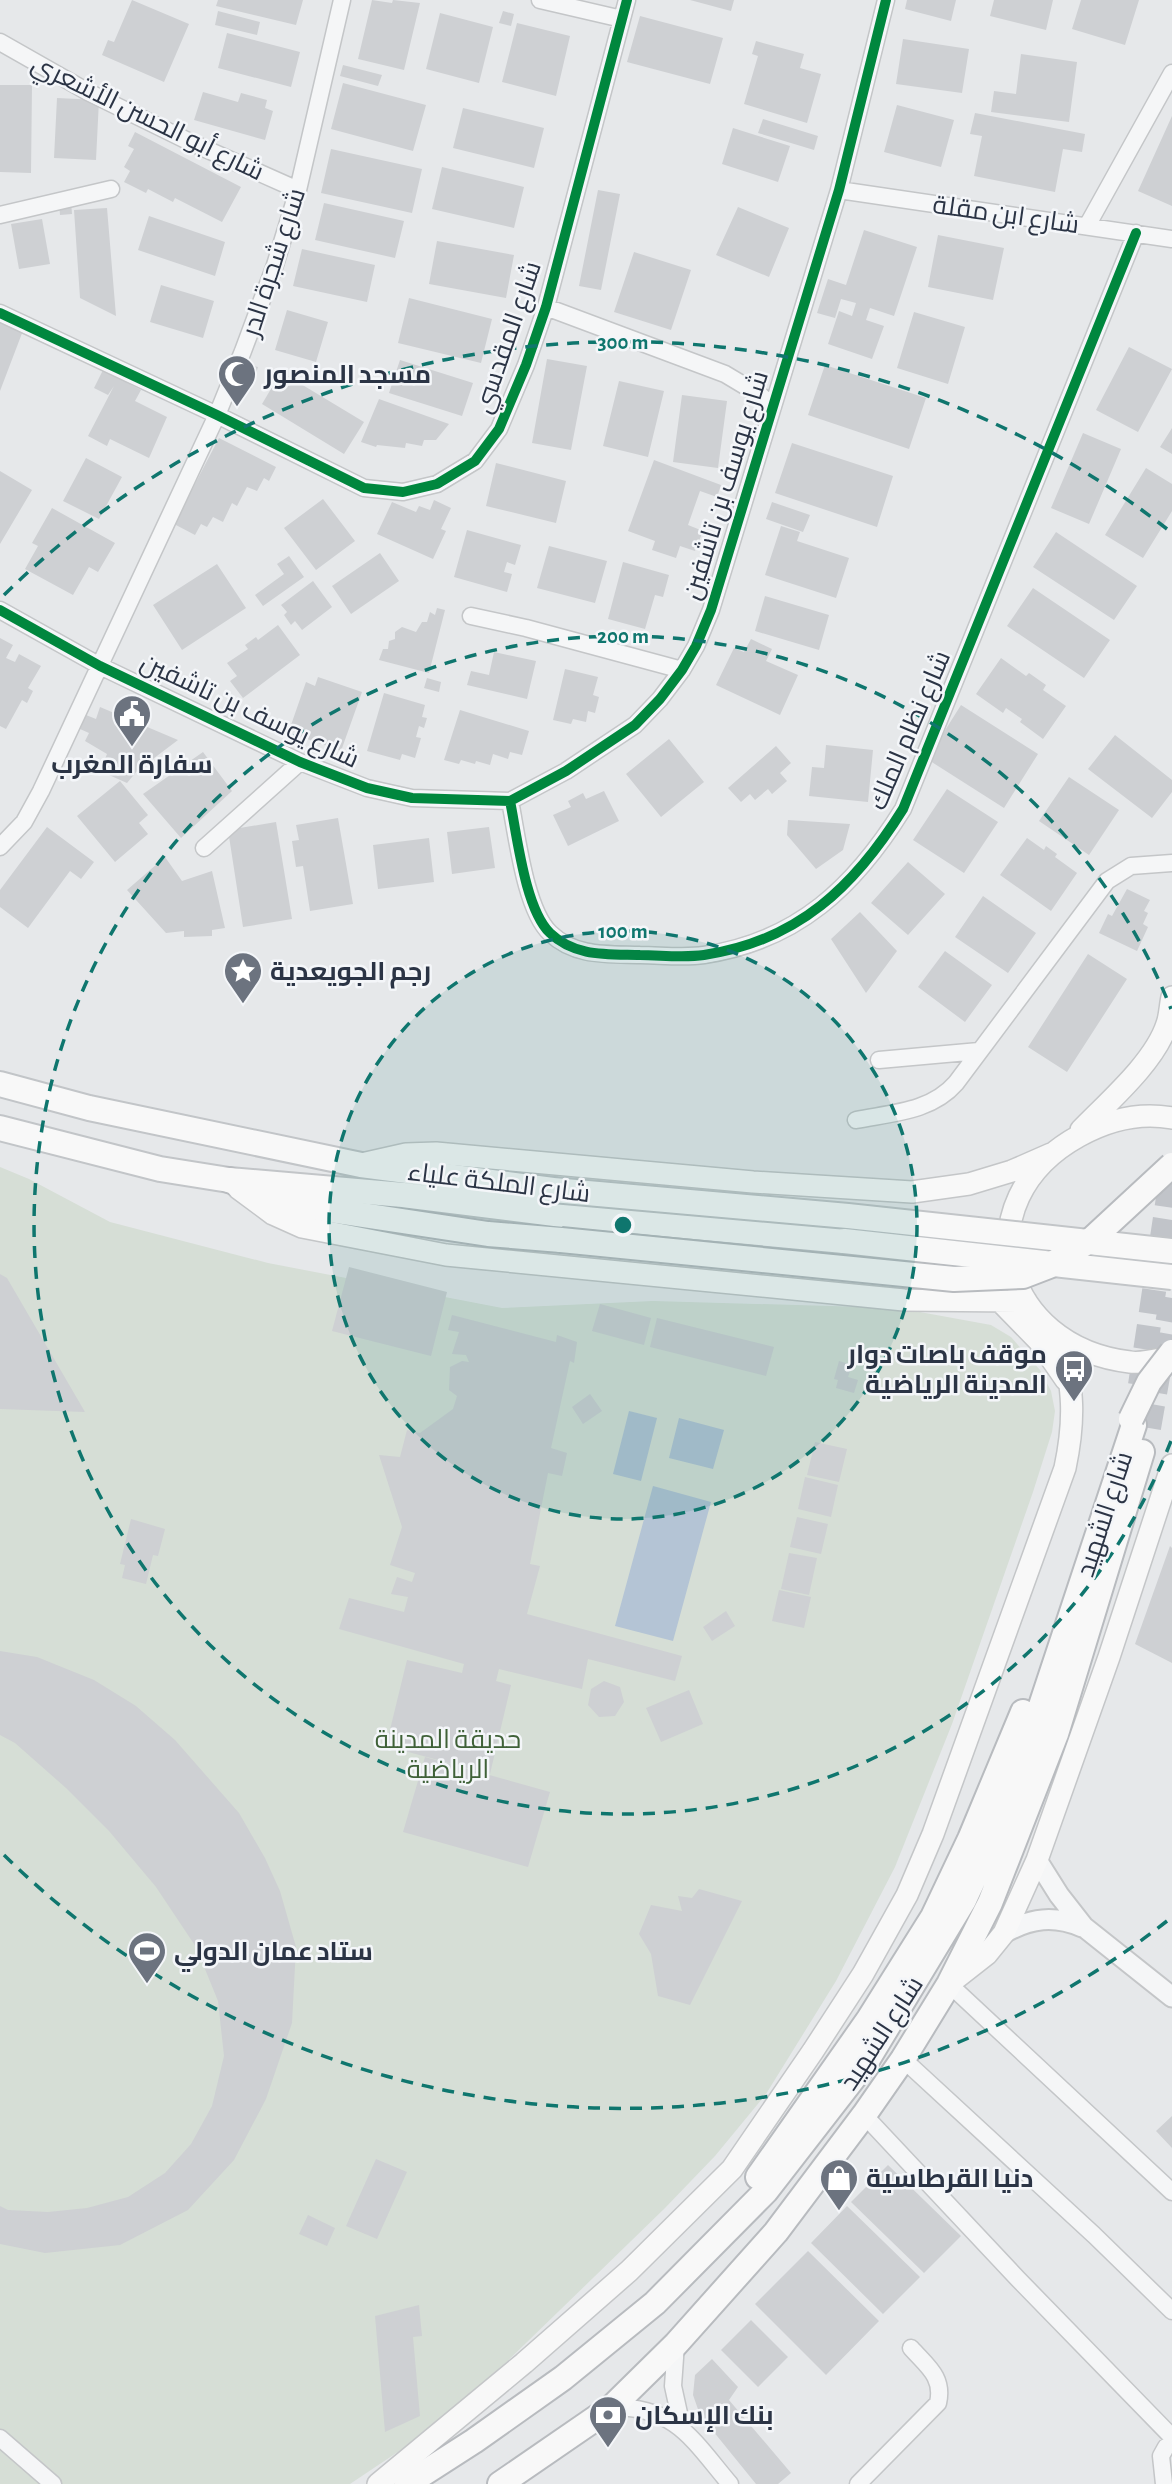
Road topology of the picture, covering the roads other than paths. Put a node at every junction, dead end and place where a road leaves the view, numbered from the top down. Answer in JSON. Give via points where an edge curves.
{"nodes":[{"id":1,"x":342,"y":0,"type":"edge"},
{"id":2,"x":540,"y":0,"type":"edge"},
{"id":3,"x":627,"y":0,"type":"edge"},
{"id":4,"x":886,"y":0,"type":"edge"},
{"id":5,"x":622,"y":19,"type":"junction"},
{"id":6,"x":0,"y":42,"type":"edge"},
{"id":7,"x":1172,"y":73,"type":"edge"},
{"id":8,"x":111,"y":189,"type":"dead end"},
{"id":9,"x":298,"y":190,"type":"junction"},
{"id":10,"x":839,"y":190,"type":"junction"},
{"id":11,"x":0,"y":215,"type":"edge"},
{"id":12,"x":1087,"y":226,"type":"junction"},
{"id":13,"x":1136,"y":233,"type":"junction"},
{"id":14,"x":1172,"y":239,"type":"edge"},
{"id":15,"x":546,"y":307,"type":"junction"},
{"id":16,"x":0,"y":313,"type":"edge"},
{"id":17,"x":773,"y":407,"type":"junction"},
{"id":18,"x":218,"y":415,"type":"junction"},
{"id":19,"x":0,"y":610,"type":"edge"},
{"id":20,"x":471,"y":616,"type":"dead end"},
{"id":21,"x":100,"y":666,"type":"junction"},
{"id":22,"x":682,"y":670,"type":"junction"},
{"id":23,"x":300,"y":762,"type":"junction"},
{"id":24,"x":510,"y":801,"type":"junction"},
{"id":25,"x":0,"y":847,"type":"edge"},
{"id":26,"x":204,"y":848,"type":"dead end"},
{"id":27,"x":1172,"y":863,"type":"edge"},
{"id":28,"x":1172,"y":997,"type":"edge"},
{"id":29,"x":1169,"y":1034,"type":"edge"},
{"id":30,"x":979,"y":1051,"type":"junction"},
{"id":31,"x":878,"y":1060,"type":"dead end"},
{"id":32,"x":0,"y":1084,"type":"edge"},
{"id":33,"x":1172,"y":1118,"type":"edge"},
{"id":34,"x":856,"y":1120,"type":"dead end"},
{"id":35,"x":0,"y":1128,"type":"edge"},
{"id":36,"x":1069,"y":1141,"type":"junction"},
{"id":37,"x":1051,"y":1154,"type":"junction"},
{"id":38,"x":360,"y":1165,"type":"junction"},
{"id":39,"x":1172,"y":1166,"type":"edge"},
{"id":40,"x":229,"y":1180,"type":"junction"},
{"id":41,"x":912,"y":1192,"type":"junction"},
{"id":42,"x":554,"y":1202,"type":"junction"},
{"id":43,"x":1172,"y":1251,"type":"edge"},
{"id":44,"x":1172,"y":1277,"type":"edge"},
{"id":45,"x":904,"y":1300,"type":"junction"},
{"id":46,"x":1000,"y":1301,"type":"junction"},
{"id":47,"x":1026,"y":1301,"type":"junction"},
{"id":48,"x":1063,"y":1339,"type":"junction"},
{"id":49,"x":1172,"y":1354,"type":"edge"},
{"id":50,"x":1071,"y":1387,"type":"junction"},
{"id":51,"x":1172,"y":1465,"type":"edge"},
{"id":52,"x":1037,"y":1860,"type":"junction"},
{"id":53,"x":1084,"y":1927,"type":"junction"},
{"id":54,"x":1004,"y":1933,"type":"junction"},
{"id":55,"x":948,"y":1984,"type":"junction"},
{"id":56,"x":1170,"y":1988,"type":"edge"},
{"id":57,"x":902,"y":2059,"type":"junction"},
{"id":58,"x":864,"y":2115,"type":"junction"},
{"id":59,"x":1172,"y":2192,"type":"edge"},
{"id":60,"x":708,"y":2249,"type":"junction"},
{"id":61,"x":1172,"y":2311,"type":"edge"},
{"id":62,"x":676,"y":2344,"type":"junction"},
{"id":63,"x":911,"y":2348,"type":"dead end"},
{"id":64,"x":612,"y":2407,"type":"junction"},
{"id":65,"x":682,"y":2427,"type":"junction"},
{"id":66,"x":1172,"y":2437,"type":"edge"},
{"id":67,"x":0,"y":2438,"type":"edge"},
{"id":68,"x":1172,"y":2444,"type":"edge"},
{"id":69,"x":517,"y":2479,"type":"edge"},
{"id":70,"x":52,"y":2484,"type":"edge"},
{"id":71,"x":378,"y":2484,"type":"edge"},
{"id":72,"x":407,"y":2484,"type":"edge"},
{"id":73,"x":730,"y":2484,"type":"edge"},
{"id":74,"x":858,"y":2484,"type":"edge"},
{"id":75,"x":1164,"y":2484,"type":"edge"}],
"edges":[{"from":1,"to":9,"type":"street","name":"شارع شجرة الدر"},
{"from":2,"to":5,"type":"street"},
{"from":3,"to":5,"type":"street","name":"شارع المقدسي"},
{"from":4,"to":10,"type":"street","name":"شارع يوسف بن تاشفين"},
{"from":5,"to":15,"type":"street","name":"شارع المقدسي"},
{"from":6,"to":9,"type":"street","name":"شارع أبو الحسن الأشعري","via":[[88,92]]},
{"from":7,"to":12,"type":"street"},
{"from":8,"to":11,"type":"street"},
{"from":9,"to":18,"type":"street","name":"شارع شجرة الدر"},
{"from":10,"to":12,"type":"street","name":"شارع ابن مقلة"},
{"from":10,"to":17,"type":"street","name":"شارع يوسف بن تاشفين"},
{"from":12,"to":13,"type":"street","name":"شارع ابن مقلة"},
{"from":13,"to":14,"type":"street","name":"شارع ابن مقلة"},
{"from":13,"to":24,"type":"street","name":"شارع نظام الملك","via":[[904,809],[880,846],[822,906],[785,929],[702,956],[590,954],[567,946],[548,931],[535,911]]},
{"from":15,"to":17,"type":"street","via":[[724,374]]},
{"from":15,"to":18,"type":"street","name":"شارع المقدسي","via":[[499,429],[475,461],[437,484],[403,492],[363,488]]},
{"from":16,"to":18,"type":"street","name":"شارع المقدسي"},
{"from":17,"to":22,"type":"street","name":"شارع يوسف بن تاشفين","via":[[724,573]]},
{"from":18,"to":21,"type":"street","name":"شارع شجرة الدر"},
{"from":19,"to":21,"type":"street","name":"شارع يوسف بن تاشفين"},
{"from":20,"to":22,"type":"street"},
{"from":21,"to":23,"type":"street","name":"شارع يوسف بن تاشفين"},
{"from":21,"to":25,"type":"street","name":"شارع شجرة الدر","via":[[24,822]]},
{"from":22,"to":24,"type":"street","name":"شارع يوسف بن تاشفين","via":[[635,725]]},
{"from":23,"to":24,"type":"street","name":"شارع يوسف بن تاشفين","via":[[367,788],[412,798]]},
{"from":23,"to":26,"type":"street"},
{"from":27,"to":30,"type":"street","via":[[1131,866],[1107,881]]},
{"from":28,"to":29,"type":"main road"},
{"from":29,"to":36,"type":"main road"},
{"from":30,"to":31,"type":"street"},
{"from":30,"to":34,"type":"street","via":[[949,1091],[933,1103]]},
{"from":32,"to":38,"type":"main road","name":"شارع الملكة علياء","via":[[114,1114]]},
{"from":33,"to":36,"type":"main road","via":[[1126,1118]]},
{"from":35,"to":40,"type":"main road","name":"شارع الملكة علياء","via":[[160,1169]]},
{"from":36,"to":37,"type":"main road"},
{"from":37,"to":41,"type":"main road","via":[[969,1184]]},
{"from":37,"to":47,"type":"main road","via":[[1032,1175],[1009,1226],[1008,1253],[1014,1279]]},
{"from":38,"to":41,"type":"main road","via":[[406,1153],[436,1153]]},
{"from":38,"to":42,"type":"main road","name":"شارع الملكة علياء"},
{"from":39,"to":40,"type":"main road","bridge":true,"via":[[1111,1223],[1049,1266],[1023,1276],[954,1279],[488,1234],[290,1204]]},
{"from":40,"to":42,"type":"main road","name":"شارع الملكة علياء"},
{"from":40,"to":45,"type":"main road","via":[[274,1214],[302,1227],[446,1255]]},
{"from":41,"to":45,"type":"main road","via":[[927,1222],[928,1256]]},
{"from":42,"to":43,"type":"main road","name":"شارع الملكة علياء","bridge":true,"via":[[848,1216]]},
{"from":42,"to":44,"type":"main road","name":"شارع الملكة علياء","bridge":true},
{"from":45,"to":46,"type":"main road"},
{"from":46,"to":47,"type":"main road"},
{"from":46,"to":50,"type":"main road","via":[[1039,1341]]},
{"from":47,"to":48,"type":"main road"},
{"from":48,"to":49,"type":"main road","via":[[1096,1356],[1133,1363]]},
{"from":48,"to":50,"type":"main road"},
{"from":49,"to":60,"type":"main road","bridge":true,"via":[[1149,1382],[1131,1419],[1055,1632],[933,1917],[869,2019]]},
{"from":50,"to":71,"type":"main road","via":[[1073,1414],[1065,1468],[1035,1553],[933,1834],[863,1974],[732,2169],[629,2271]]},
{"from":51,"to":52,"type":"main road"},
{"from":52,"to":53,"type":"street"},
{"from":52,"to":54,"type":"main road"},
{"from":53,"to":54,"type":"street","via":[[1052,1918],[1035,1919]]},
{"from":53,"to":56,"type":"street"},
{"from":54,"to":55,"type":"main road","via":[[987,1954]]},
{"from":55,"to":57,"type":"main road","name":"شارع الشهيد"},
{"from":55,"to":59,"type":"street"},
{"from":55,"to":60,"type":"main road","name":"شارع الشهيد","via":[[990,1903],[1056,1734],[1141,1427],[1034,1730],[964,1900],[866,2062],[766,2191]]},
{"from":57,"to":58,"type":"main road","name":"شارع الشهيد"},
{"from":57,"to":61,"type":"street"},
{"from":58,"to":62,"type":"main road","name":"شارع الشهيد","via":[[776,2232]]},
{"from":58,"to":66,"type":"street"},
{"from":60,"to":72,"type":"main road","name":"شارع الشهيد","via":[[643,2315],[563,2378]]},
{"from":62,"to":64,"type":"main road","name":"شارع الشهيد"},
{"from":62,"to":65,"type":"street","via":[[673,2386]]},
{"from":63,"to":74,"type":"street","via":[[938,2379],[938,2403]]},
{"from":64,"to":65,"type":"street","via":[[656,2413]]},
{"from":64,"to":69,"type":"main road","name":"شارع الشهيد"},
{"from":65,"to":73,"type":"street"},
{"from":67,"to":70,"type":"street"},
{"from":68,"to":75,"type":"street","via":[[1161,2456]]}]}
